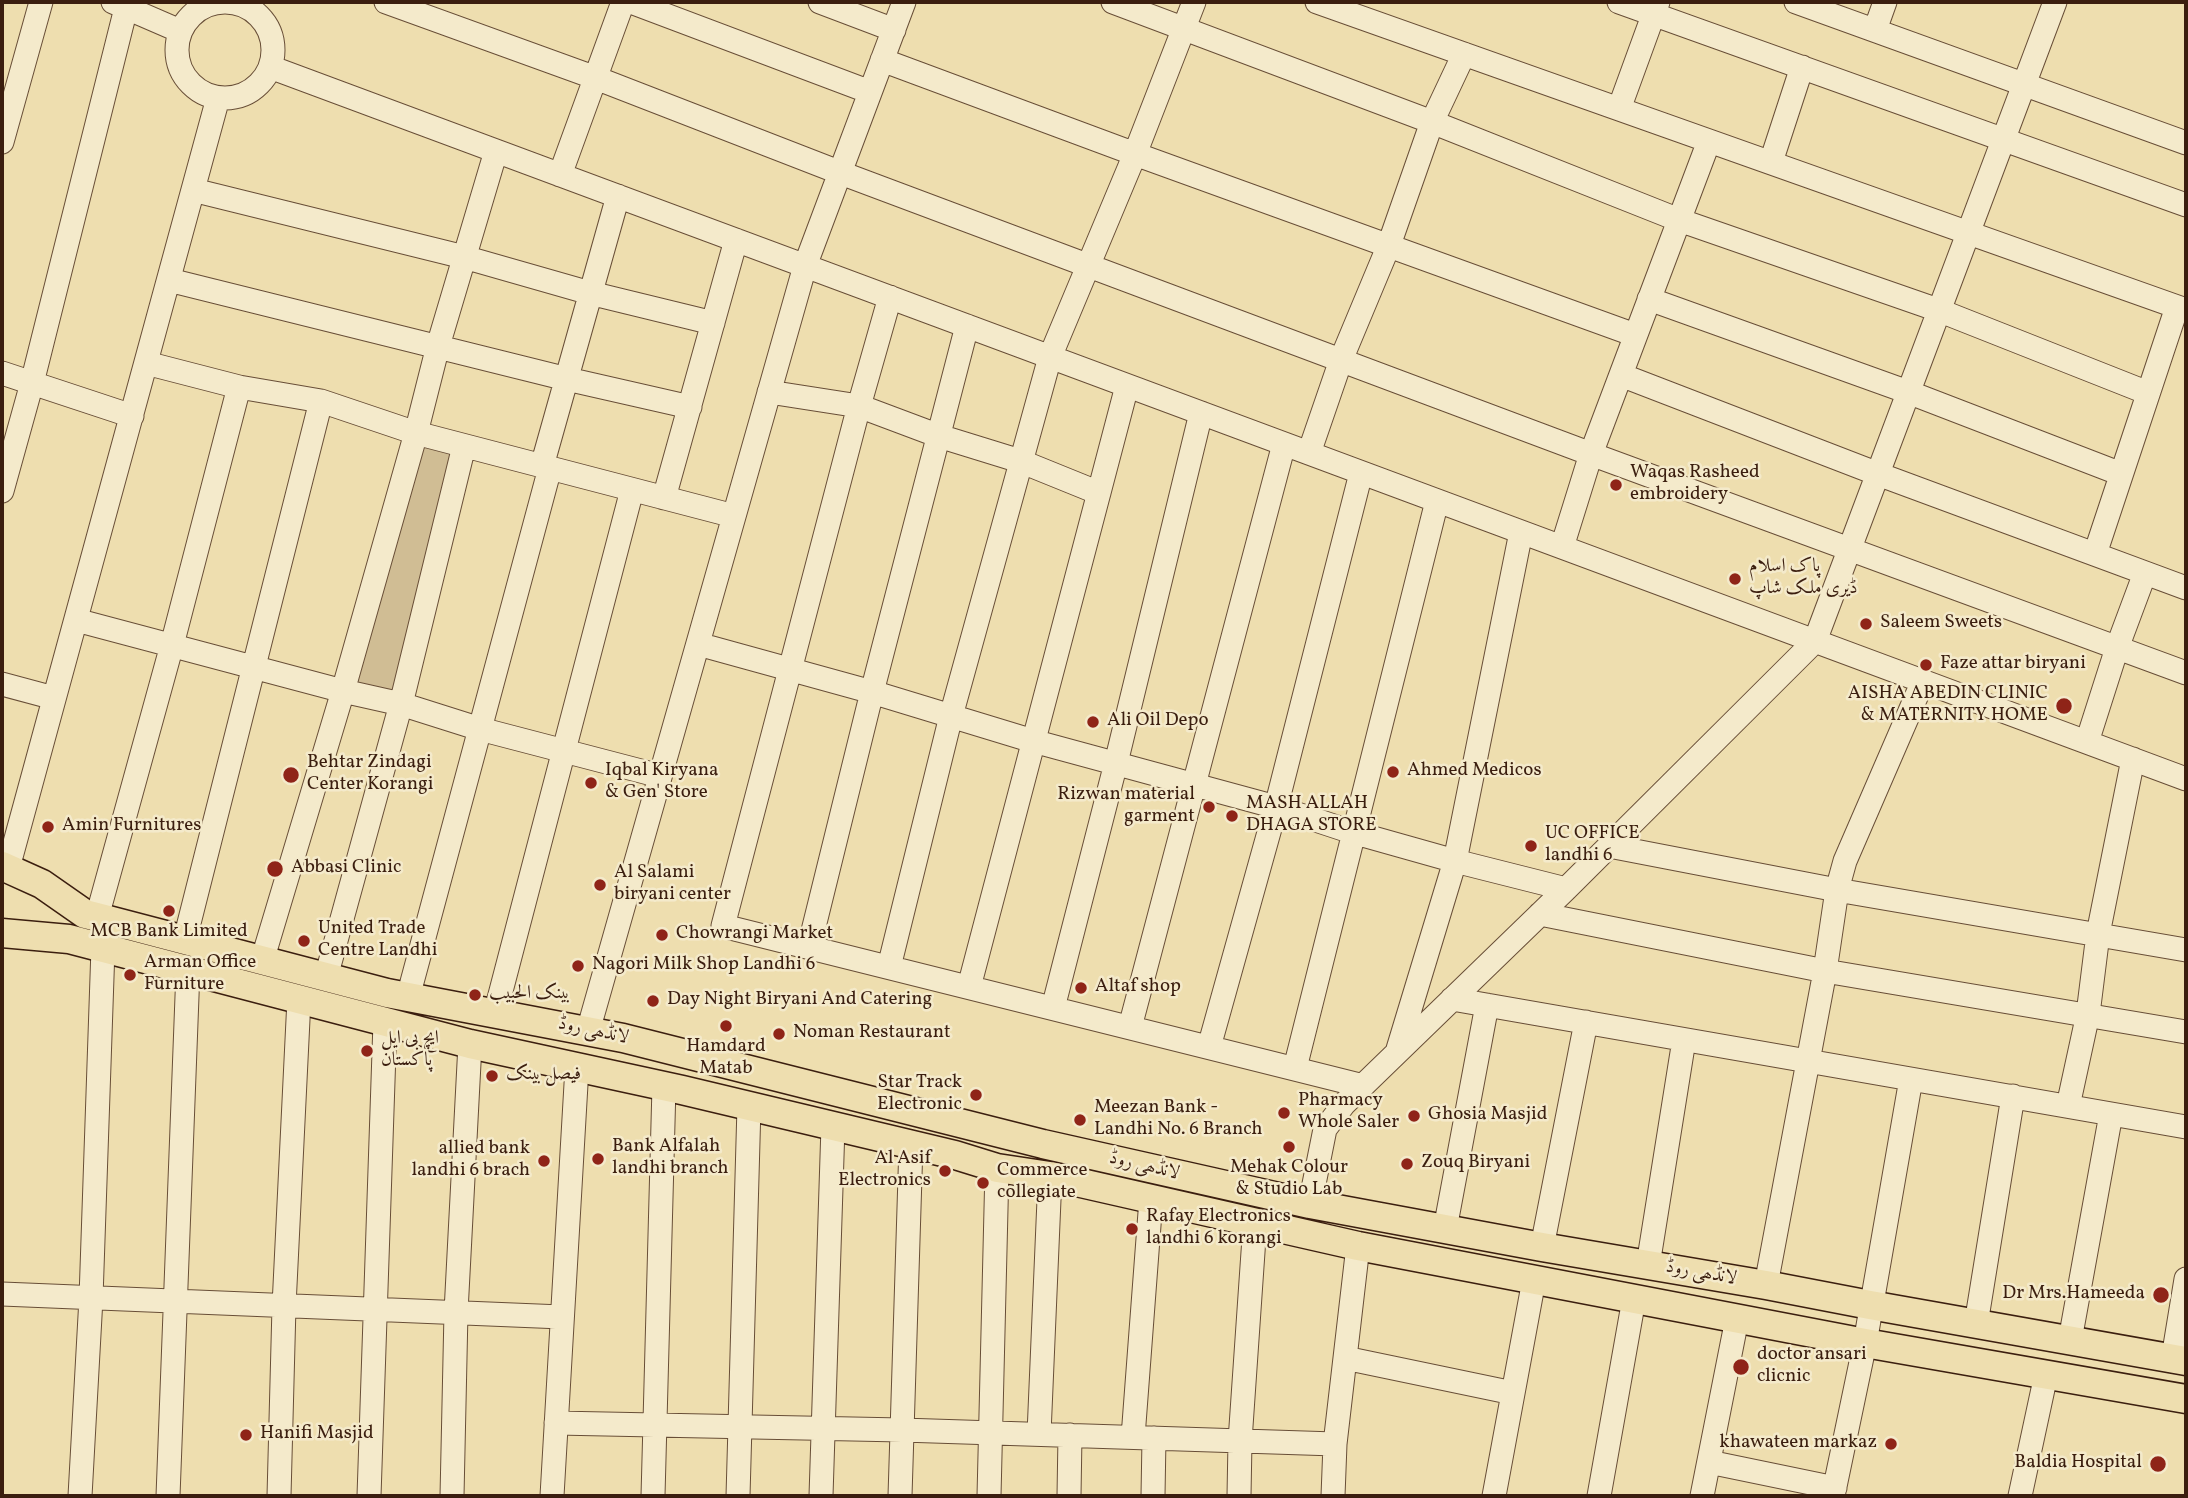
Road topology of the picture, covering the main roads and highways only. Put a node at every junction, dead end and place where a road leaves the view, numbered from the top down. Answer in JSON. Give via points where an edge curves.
{"nodes":[{"id":1,"x":5,"y":867,"type":"edge"},
{"id":2,"x":41,"y":884,"type":"junction"},
{"id":3,"x":11,"y":934,"type":"edge"},
{"id":4,"x":561,"y":1025,"type":"junction"},
{"id":5,"x":623,"y":1038,"type":"junction"},
{"id":6,"x":567,"y":1065,"type":"junction"},
{"id":7,"x":616,"y":1076,"type":"junction"},
{"id":8,"x":2179,"y":1359,"type":"edge"},
{"id":9,"x":2186,"y":1399,"type":"edge"}],
"edges":[{"from":1,"to":2,"type":"main road","name":"لانڈھی روڈ"},
{"from":2,"to":3,"type":"main road","via":[[46,915],[38,925]]},
{"from":2,"to":4,"type":"main road","name":"لانڈھی روڈ","via":[[85,914],[408,997]]},
{"from":3,"to":6,"type":"main road","name":"لانڈھی روڈ","via":[[69,939]]},
{"from":4,"to":5,"type":"main road","name":"لانڈھی روڈ"},
{"from":4,"to":6,"type":"main road"},
{"from":5,"to":7,"type":"main road"},
{"from":5,"to":8,"type":"main road","name":"لانڈھی روڈ","via":[[1043,1144],[1310,1204]]},
{"from":6,"to":7,"type":"main road","name":"لانڈھی روڈ"},
{"from":7,"to":9,"type":"main road","name":"لانڈھی روڈ","via":[[997,1168],[1358,1246]]}]}
